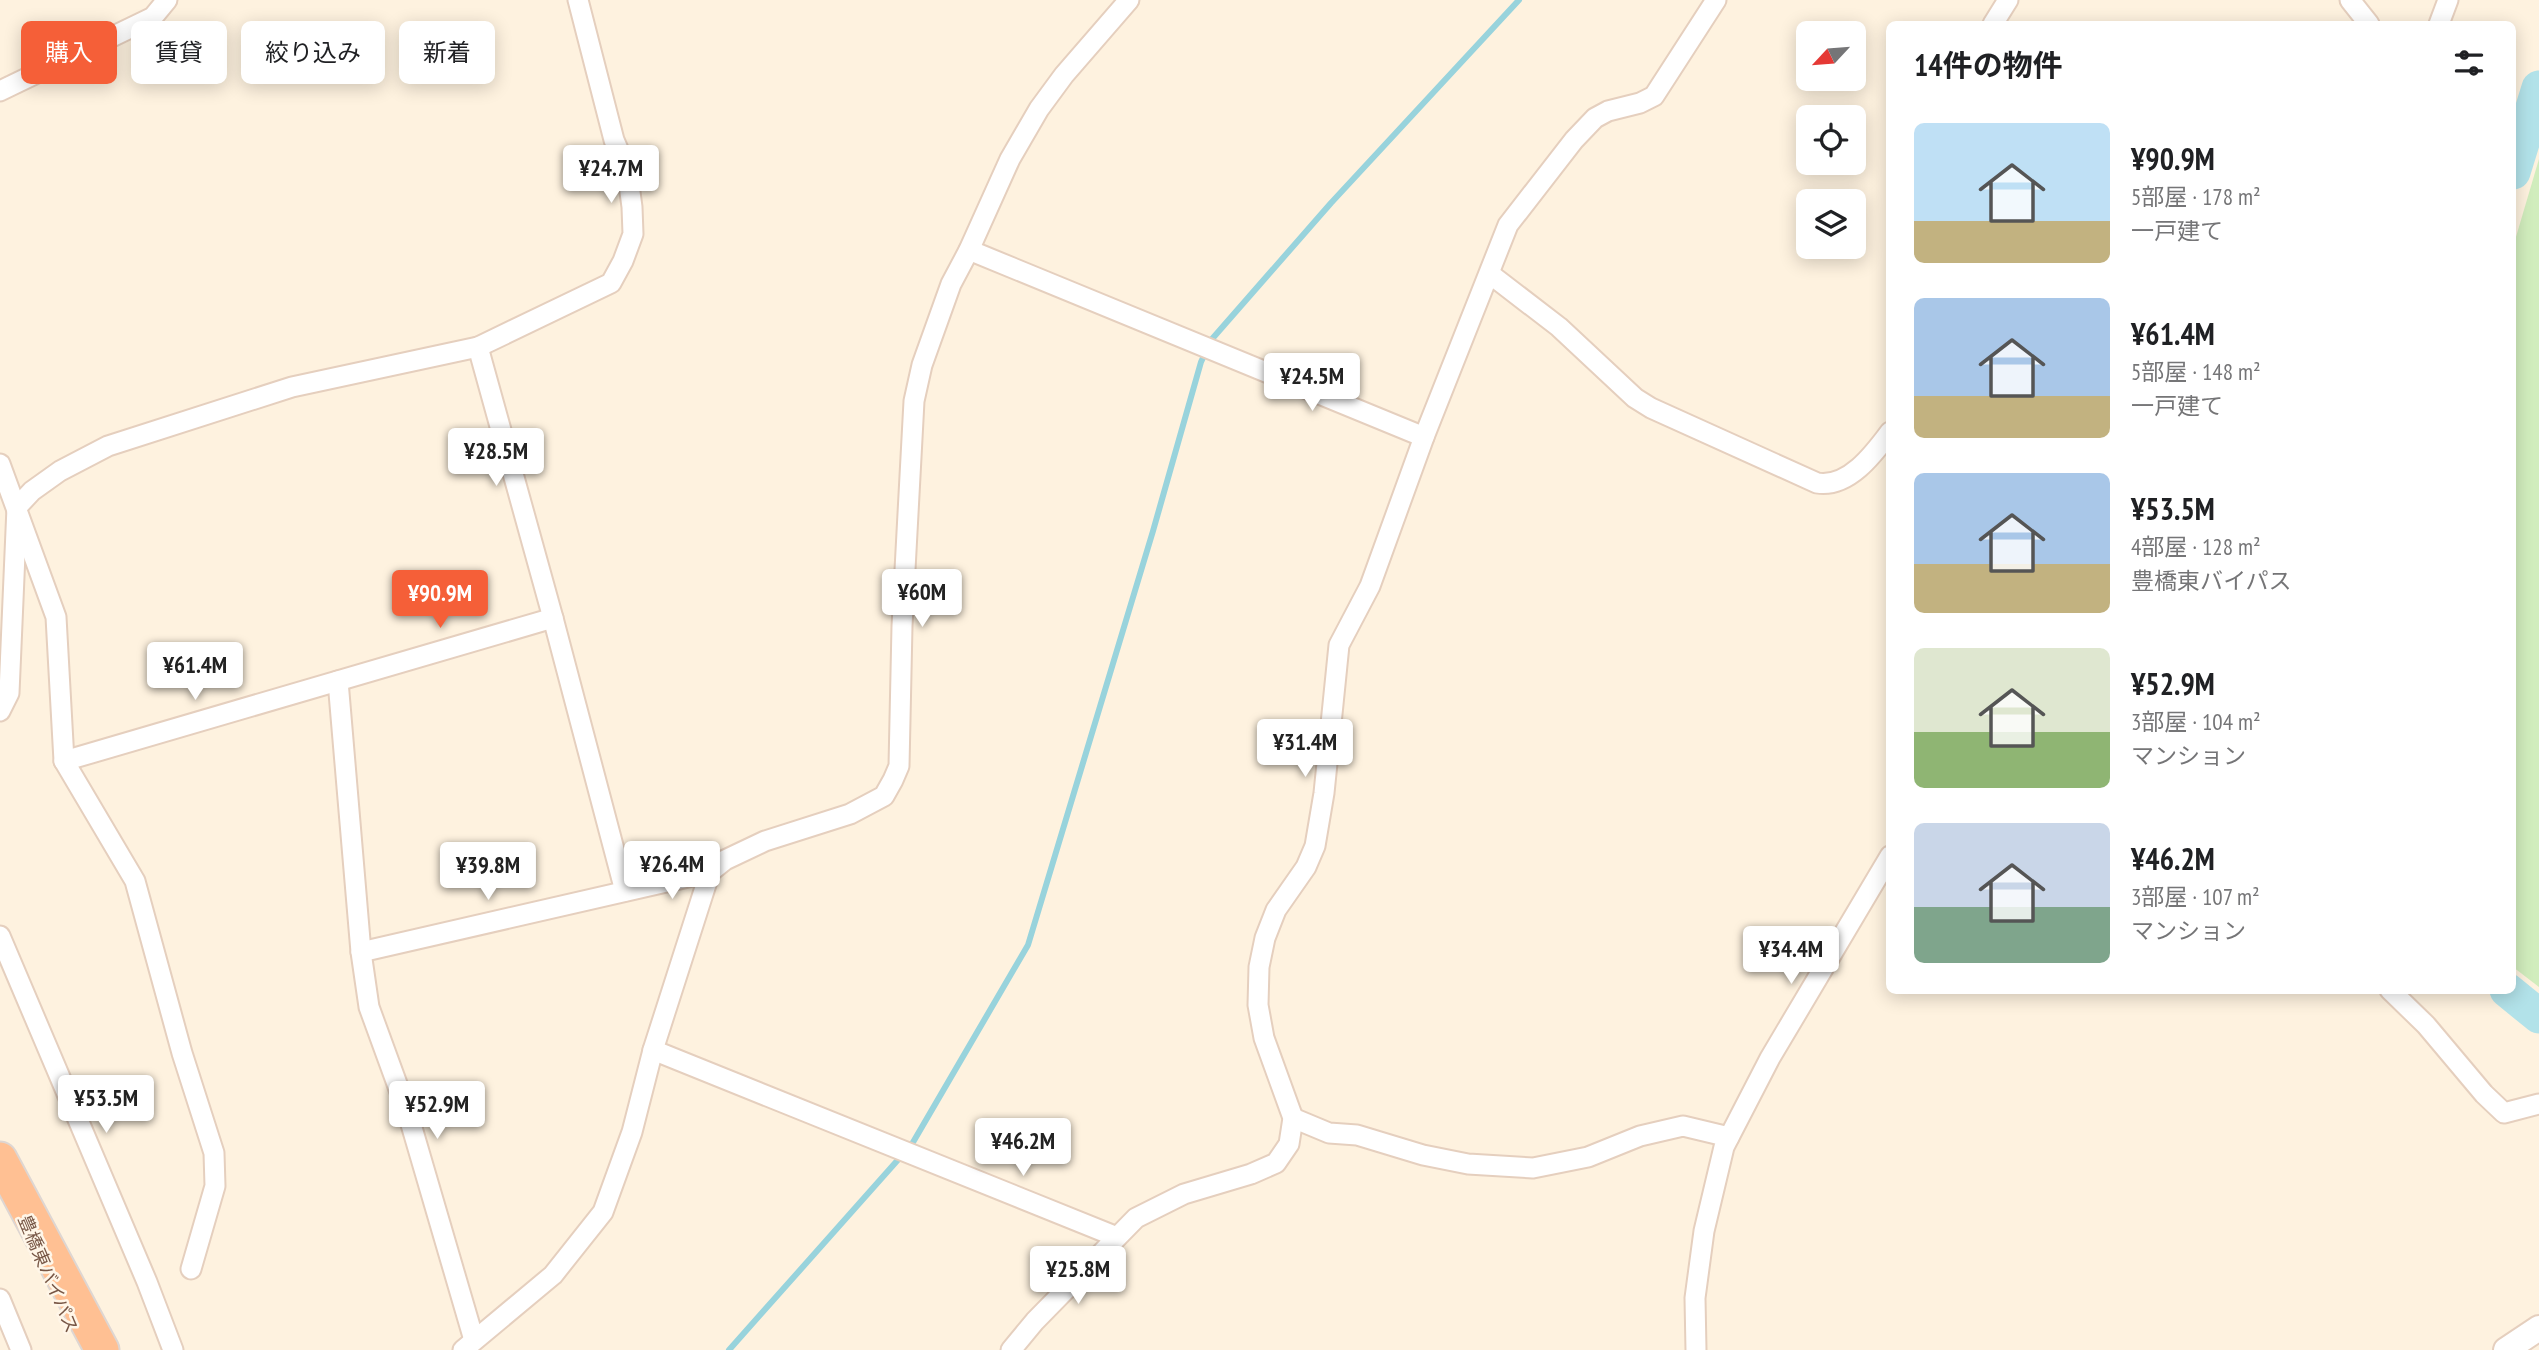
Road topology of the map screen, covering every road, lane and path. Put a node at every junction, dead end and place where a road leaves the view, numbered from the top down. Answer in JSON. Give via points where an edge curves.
{"nodes":[{"id":1,"x":167,"y":0,"type":"edge"},
{"id":2,"x":578,"y":0,"type":"edge"},
{"id":3,"x":1129,"y":0,"type":"edge"},
{"id":4,"x":1716,"y":0,"type":"edge"},
{"id":5,"x":2008,"y":0,"type":"edge"},
{"id":6,"x":2350,"y":0,"type":"edge"},
{"id":7,"x":2448,"y":0,"type":"edge"},
{"id":8,"x":1995,"y":21,"type":"edge"},
{"id":9,"x":2367,"y":21,"type":"edge"},
{"id":10,"x":2440,"y":21,"type":"edge"},
{"id":11,"x":0,"y":91,"type":"edge"},
{"id":12,"x":970,"y":250,"type":"junction"},
{"id":13,"x":1490,"y":274,"type":"junction"},
{"id":14,"x":478,"y":347,"type":"junction"},
{"id":15,"x":1886,"y":436,"type":"edge"},
{"id":16,"x":1423,"y":437,"type":"junction"},
{"id":17,"x":0,"y":464,"type":"edge"},
{"id":18,"x":17,"y":507,"type":"junction"},
{"id":19,"x":553,"y":618,"type":"junction"},
{"id":20,"x":6,"y":648,"type":"edge"},
{"id":21,"x":338,"y":681,"type":"junction"},
{"id":22,"x":0,"y":710,"type":"edge"},
{"id":23,"x":64,"y":761,"type":"junction"},
{"id":24,"x":1886,"y":863,"type":"edge"},
{"id":25,"x":710,"y":872,"type":"junction"},
{"id":26,"x":625,"y":891,"type":"junction"},
{"id":27,"x":0,"y":936,"type":"edge"},
{"id":28,"x":361,"y":952,"type":"junction"},
{"id":29,"x":2394,"y":994,"type":"edge"},
{"id":30,"x":653,"y":1050,"type":"junction"},
{"id":31,"x":2539,"y":1104,"type":"edge"},
{"id":32,"x":1293,"y":1118,"type":"junction"},
{"id":33,"x":1729,"y":1136,"type":"junction"},
{"id":34,"x":0,"y":1159,"type":"edge"},
{"id":35,"x":1117,"y":1237,"type":"junction"},
{"id":36,"x":191,"y":1269,"type":"dead end"},
{"id":37,"x":0,"y":1299,"type":"edge"},
{"id":38,"x":2539,"y":1328,"type":"edge"},
{"id":39,"x":469,"y":1345,"type":"edge"},
{"id":40,"x":21,"y":1350,"type":"edge"},
{"id":41,"x":80,"y":1350,"type":"edge"},
{"id":42,"x":102,"y":1350,"type":"edge"},
{"id":43,"x":173,"y":1350,"type":"edge"},
{"id":44,"x":1011,"y":1350,"type":"edge"},
{"id":45,"x":1696,"y":1350,"type":"edge"},
{"id":46,"x":2506,"y":1350,"type":"edge"}],
"edges":[{"from":1,"to":11,"type":"street","via":[[153,16]]},
{"from":2,"to":14,"type":"street","via":[[614,141],[627,170],[632,234],[611,283]]},
{"from":3,"to":12,"type":"street","via":[[1039,109],[1010,159]]},
{"from":4,"to":13,"type":"street","via":[[1654,96],[1595,118],[1574,140],[1508,225]]},
{"from":5,"to":8,"type":"street"},
{"from":6,"to":9,"type":"street"},
{"from":7,"to":10,"type":"street"},
{"from":12,"to":16,"type":"street"},
{"from":12,"to":25,"type":"street","via":[[951,284],[914,401],[899,765],[893,780],[884,796],[850,814],[765,841]]},
{"from":13,"to":15,"type":"street","via":[[1559,327],[1635,398],[1817,483],[1836,484],[1851,475]]},
{"from":13,"to":16,"type":"street"},
{"from":14,"to":18,"type":"street","via":[[292,387],[108,446],[60,471]]},
{"from":14,"to":19,"type":"street"},
{"from":16,"to":32,"type":"street","via":[[1370,586],[1339,645],[1315,846],[1276,910],[1259,967],[1258,1004],[1264,1038]]},
{"from":17,"to":18,"type":"street"},
{"from":18,"to":20,"type":"street"},
{"from":18,"to":23,"type":"street","via":[[56,617]]},
{"from":19,"to":21,"type":"street"},
{"from":19,"to":26,"type":"street"},
{"from":20,"to":22,"type":"street","via":[[9,693]]},
{"from":21,"to":23,"type":"street"},
{"from":21,"to":28,"type":"street"},
{"from":23,"to":36,"type":"street","via":[[135,881],[214,1153],[215,1186]]},
{"from":24,"to":33,"type":"street"},
{"from":25,"to":26,"type":"street"},
{"from":25,"to":30,"type":"street"},
{"from":26,"to":28,"type":"street"},
{"from":27,"to":43,"type":"street"},
{"from":28,"to":39,"type":"street","via":[[369,1007],[408,1114]]},
{"from":29,"to":31,"type":"street","via":[[2504,1113]]},
{"from":30,"to":35,"type":"street"},
{"from":30,"to":39,"type":"street","via":[[632,1132],[603,1212],[553,1275]]},
{"from":32,"to":33,"type":"street","via":[[1329,1133],[1357,1135],[1423,1155],[1468,1164],[1533,1168],[1588,1157],[1640,1136],[1683,1126]]},
{"from":32,"to":35,"type":"street","via":[[1289,1144],[1276,1163],[1184,1194],[1136,1218]]},
{"from":33,"to":45,"type":"street","via":[[1704,1231],[1695,1298]]},
{"from":34,"to":41,"type":"highway","name":"豊橋東バイパス"},
{"from":34,"to":42,"type":"highway"},
{"from":35,"to":44,"type":"street"},
{"from":37,"to":40,"type":"street"},
{"from":38,"to":46,"type":"street"}]}
